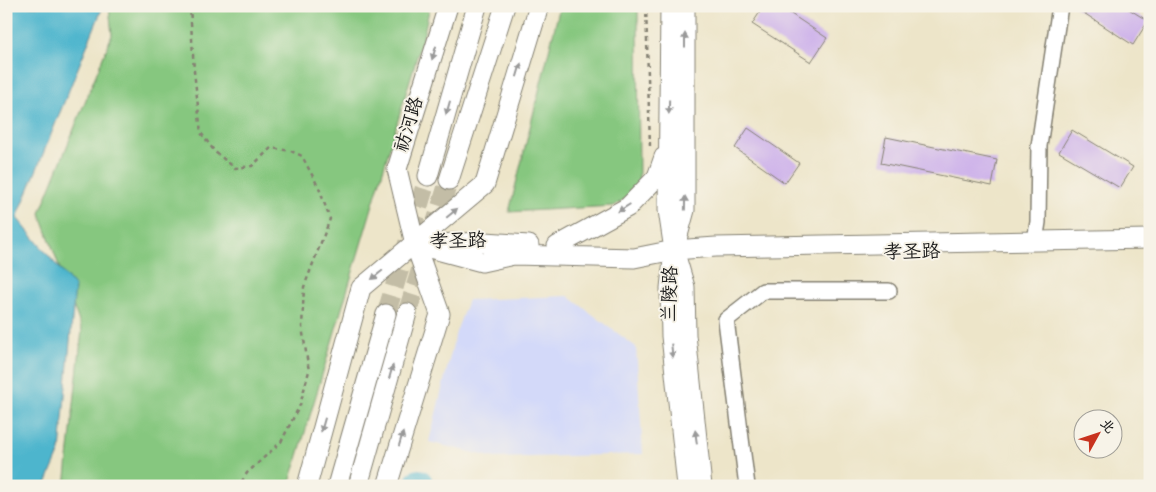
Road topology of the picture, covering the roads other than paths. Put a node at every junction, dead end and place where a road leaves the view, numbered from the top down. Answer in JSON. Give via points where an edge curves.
{"nodes":[{"id":1,"x":448,"y":6,"type":"edge"},
{"id":2,"x":477,"y":6,"type":"edge"},
{"id":3,"x":505,"y":6,"type":"edge"},
{"id":4,"x":539,"y":6,"type":"edge"},
{"id":5,"x":670,"y":6,"type":"edge"},
{"id":6,"x":685,"y":6,"type":"edge"},
{"id":7,"x":1060,"y":6,"type":"edge"},
{"id":8,"x":668,"y":141,"type":"junction"},
{"id":9,"x":428,"y":176,"type":"tunnel mouth"},
{"id":10,"x":449,"y":180,"type":"tunnel mouth"},
{"id":11,"x":1150,"y":239,"type":"edge"},
{"id":12,"x":1035,"y":241,"type":"junction"},
{"id":13,"x":415,"y":244,"type":"junction"},
{"id":14,"x":557,"y":246,"type":"junction"},
{"id":15,"x":1150,"y":249,"type":"edge"},
{"id":16,"x":674,"y":250,"type":"junction"},
{"id":17,"x":889,"y":291,"type":"dead end"},
{"id":18,"x":407,"y":313,"type":"tunnel mouth"},
{"id":19,"x":386,"y":314,"type":"tunnel mouth"},
{"id":20,"x":307,"y":486,"type":"edge"},
{"id":21,"x":337,"y":486,"type":"edge"},
{"id":22,"x":358,"y":486,"type":"edge"},
{"id":23,"x":387,"y":486,"type":"edge"},
{"id":24,"x":687,"y":486,"type":"edge"},
{"id":25,"x":702,"y":486,"type":"edge"},
{"id":26,"x":747,"y":486,"type":"edge"}],
"edges":[{"from":1,"to":13,"type":"main road","name":"祊河路","one_way":true,"via":[[397,169]]},
{"from":2,"to":9,"type":"main road","name":"祊河路","one_way":true},
{"from":3,"to":10,"type":"main road"},
{"from":13,"to":4,"type":"main road","one_way":true,"via":[[485,184]]},
{"from":5,"to":8,"type":"main road","one_way":true},
{"from":16,"to":6,"type":"main road","one_way":true,"via":[[685,210]]},
{"from":7,"to":12,"type":"street","via":[[1039,146]]},
{"from":8,"to":14,"type":"main road","one_way":true,"via":[[657,177],[628,206]]},
{"from":8,"to":16,"type":"main road","via":[[668,210]]},
{"from":11,"to":12,"type":"main road","name":"孝圣路"},
{"from":12,"to":16,"type":"main road","name":"孝圣路"},
{"from":13,"to":14,"type":"main road","name":"孝圣路","via":[[484,242]]},
{"from":13,"to":16,"type":"main road","name":"孝圣路","via":[[482,262],[514,255],[634,258]]},
{"from":13,"to":20,"type":"main road","one_way":true,"via":[[361,288]]},
{"from":23,"to":13,"type":"main road","name":"祊河路","one_way":true,"via":[[440,314]]},
{"from":14,"to":16,"type":"main road","name":"孝圣路"},
{"from":15,"to":16,"type":"main road","name":"孝圣路","via":[[715,257]]},
{"from":16,"to":24,"type":"main road","name":"兰陵路","one_way":true,"via":[[670,288],[671,336]]},
{"from":25,"to":16,"type":"main road","name":"兰陵路","one_way":true,"via":[[686,335],[685,287]]},
{"from":17,"to":26,"type":"street","via":[[763,291],[726,320]]},
{"from":22,"to":18,"type":"main road","one_way":true},
{"from":19,"to":21,"type":"main road"}]}
